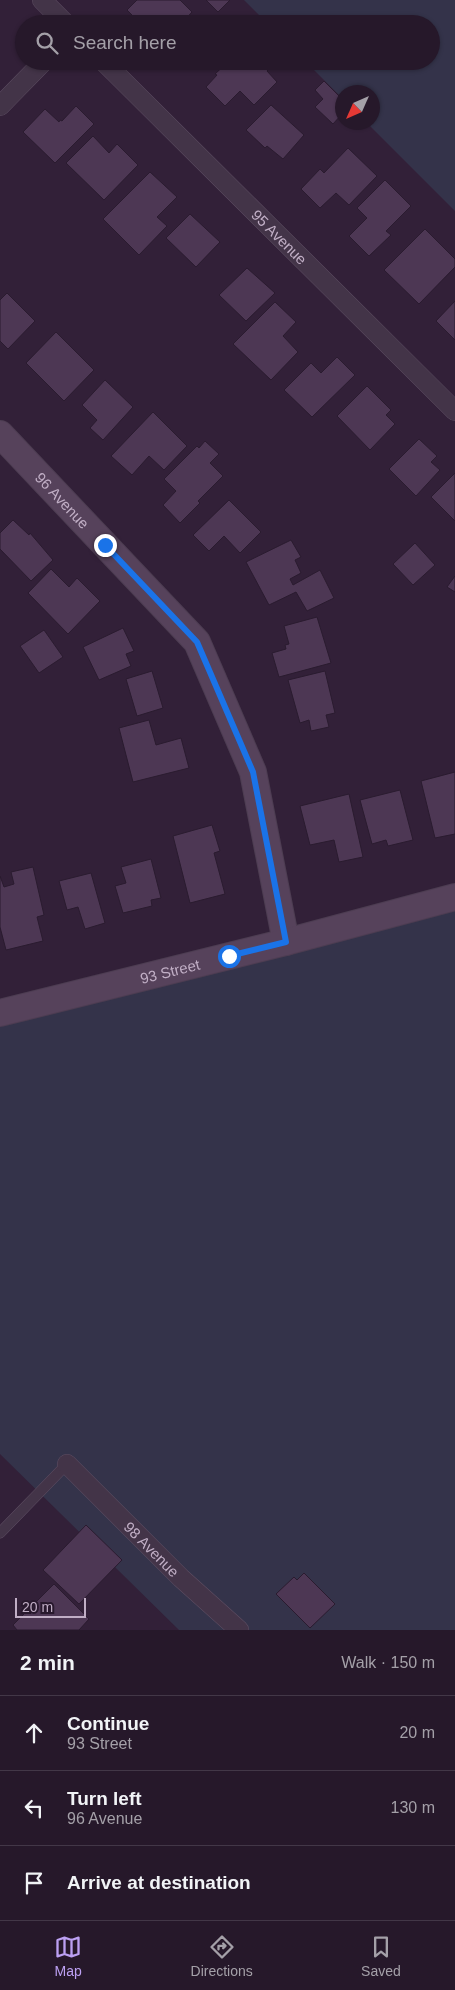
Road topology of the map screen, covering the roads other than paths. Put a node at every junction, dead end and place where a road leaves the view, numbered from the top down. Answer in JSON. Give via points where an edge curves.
{"nodes":[{"id":1,"x":42,"y":0,"type":"edge"},
{"id":2,"x":57,"y":15,"type":"edge"},
{"id":3,"x":35,"y":70,"type":"edge"},
{"id":4,"x":112,"y":70,"type":"edge"},
{"id":5,"x":0,"y":106,"type":"edge"},
{"id":6,"x":455,"y":411,"type":"edge"},
{"id":7,"x":0,"y":434,"type":"edge"},
{"id":8,"x":455,"y":897,"type":"edge"},
{"id":9,"x":286,"y":942,"type":"junction"},
{"id":10,"x":0,"y":1012,"type":"edge"},
{"id":11,"x":67,"y":1464,"type":"joint"},
{"id":12,"x":0,"y":1532,"type":"edge"},
{"id":13,"x":239,"y":1630,"type":"edge"}],
"edges":[{"from":1,"to":2,"type":"street"},
{"from":3,"to":5,"type":"street"},
{"from":4,"to":6,"type":"street","name":"95 Avenue"},
{"from":7,"to":9,"type":"street","name":"96 Avenue","via":[[197,642],[253,772]]},
{"from":8,"to":9,"type":"street","name":"93 Street"},
{"from":9,"to":10,"type":"street","name":"93 Street"},
{"from":11,"to":12,"type":"lane"},
{"from":11,"to":13,"type":"street","name":"98 Avenue","via":[[181,1578]]}]}
